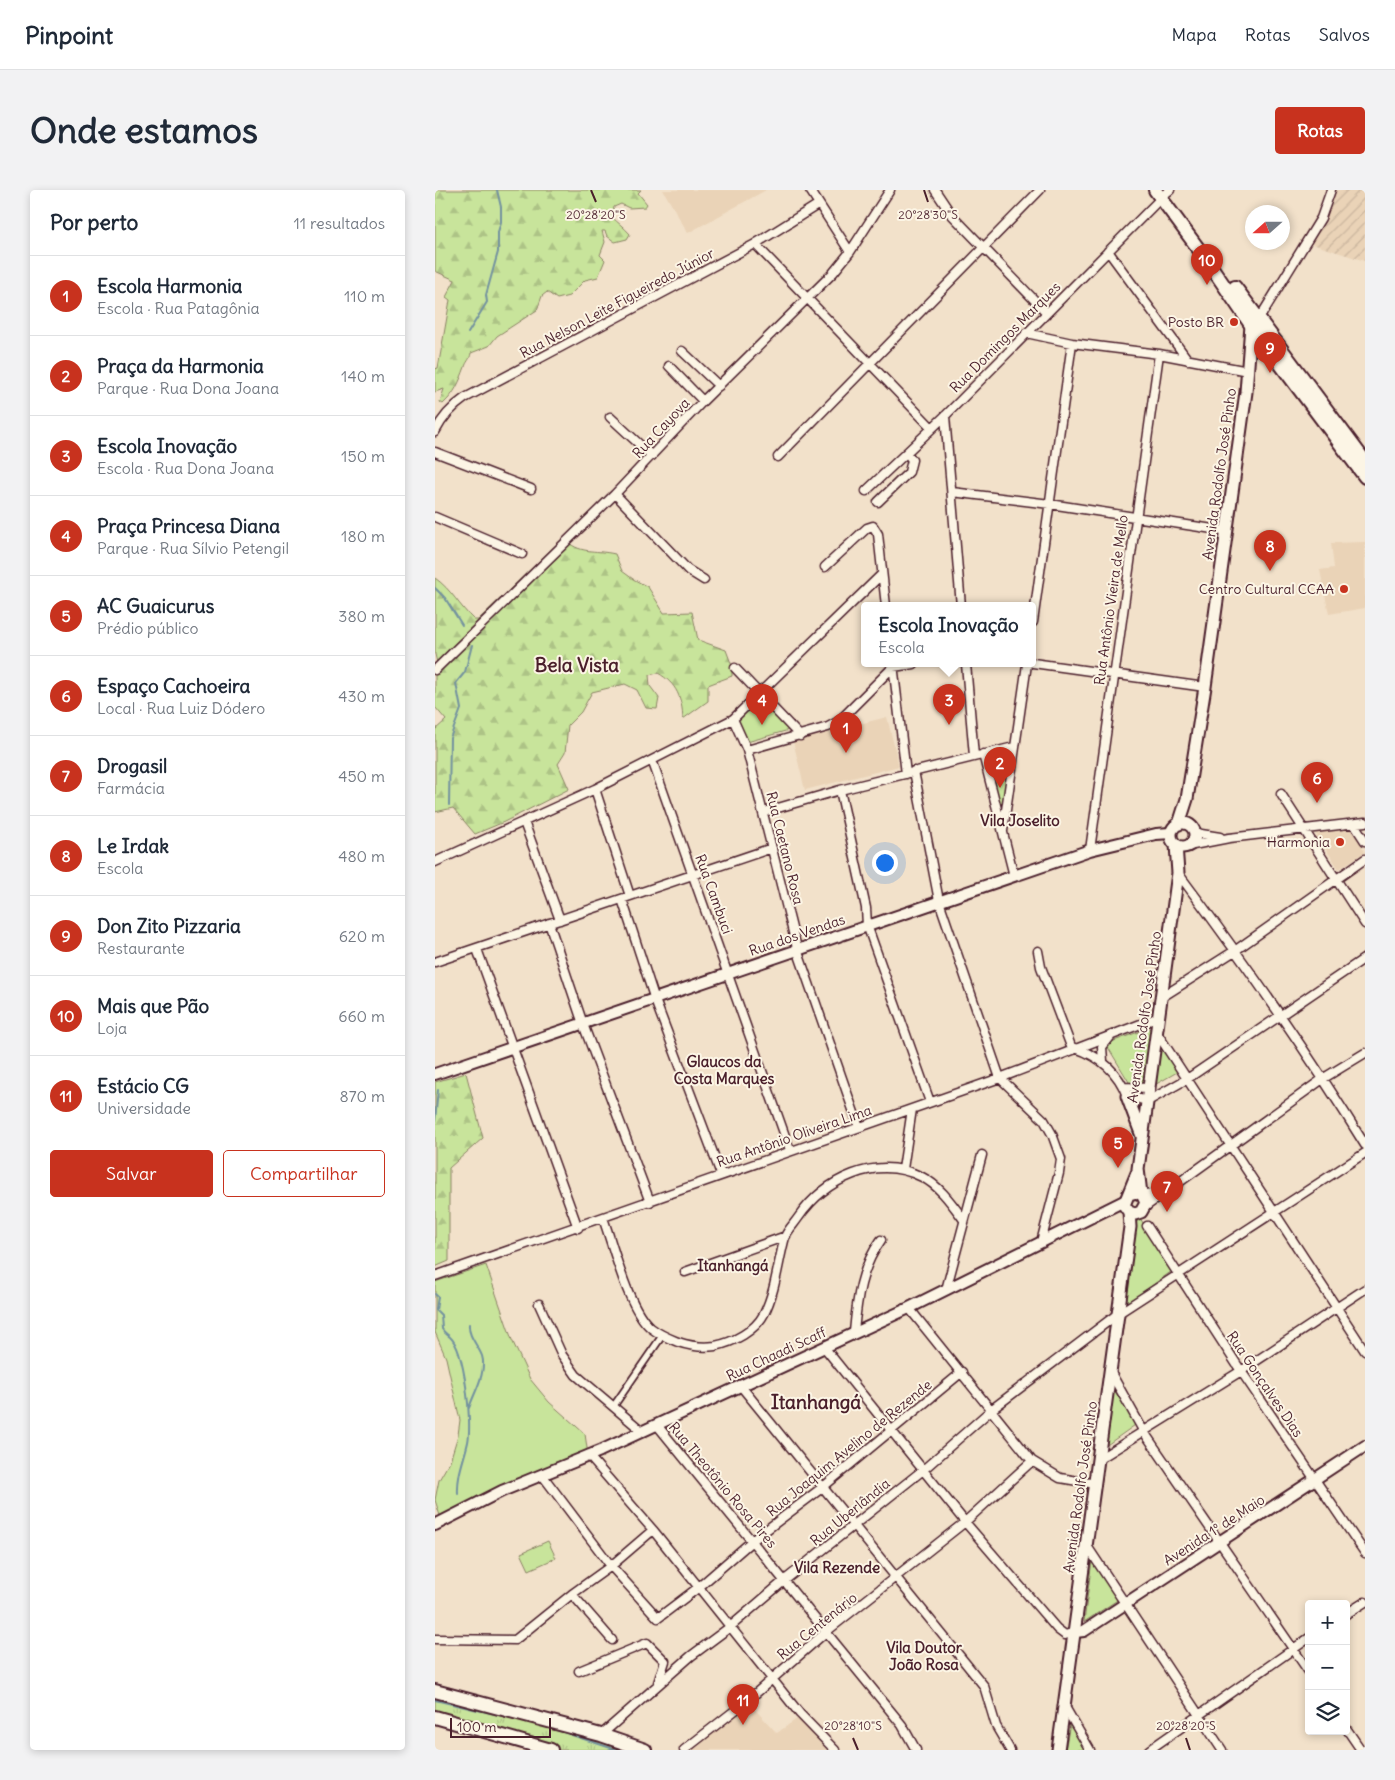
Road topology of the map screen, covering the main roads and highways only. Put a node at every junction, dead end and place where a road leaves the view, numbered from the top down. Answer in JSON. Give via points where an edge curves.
{"nodes":[{"id":1,"x":1163,"y":192,"type":"edge"},
{"id":2,"x":1259,"y":326,"type":"junction"},
{"id":3,"x":1365,"y":461,"type":"edge"},
{"id":4,"x":1365,"y":477,"type":"edge"},
{"id":5,"x":1187,"y":799,"type":"junction"},
{"id":6,"x":1175,"y":828,"type":"junction"},
{"id":7,"x":1193,"y":830,"type":"junction"},
{"id":8,"x":1184,"y":845,"type":"junction"},
{"id":9,"x":1125,"y":1091,"type":"road end"},
{"id":10,"x":1143,"y":1138,"type":"junction"},
{"id":11,"x":1139,"y":1169,"type":"junction"},
{"id":12,"x":1127,"y":1198,"type":"junction"},
{"id":13,"x":1143,"y":1202,"type":"junction"},
{"id":14,"x":1129,"y":1212,"type":"junction"},
{"id":15,"x":1131,"y":1227,"type":"junction"},
{"id":16,"x":435,"y":1692,"type":"edge"},
{"id":17,"x":435,"y":1717,"type":"edge"},
{"id":18,"x":551,"y":1750,"type":"edge"},
{"id":19,"x":645,"y":1750,"type":"edge"},
{"id":20,"x":1058,"y":1750,"type":"edge"}],
"edges":[{"from":1,"to":2,"type":"main road"},
{"from":2,"to":3,"type":"main road"},
{"from":2,"to":4,"type":"main road"},
{"from":2,"to":5,"type":"main road","name":"Avenida Rodolfo José Pinho","via":[[1248,366]]},
{"from":5,"to":6,"type":"main road"},
{"from":5,"to":7,"type":"main road"},
{"from":6,"to":7,"type":"main road","via":[[1185,823]]},
{"from":6,"to":8,"type":"main road","name":"Avenida Rodolfo José Pinho"},
{"from":7,"to":8,"type":"main road","via":[[1193,841]]},
{"from":8,"to":10,"type":"main road","name":"Avenida Rodolfo José Pinho"},
{"from":9,"to":10,"type":"main road"},
{"from":10,"to":11,"type":"main road","name":"Avenida Rodolfo José Pinho"},
{"from":11,"to":12,"type":"main road","name":"Avenida Rodolfo José Pinho"},
{"from":11,"to":13,"type":"main road","name":"Avenida Rodolfo José Pinho"},
{"from":12,"to":13,"type":"main road"},
{"from":12,"to":14,"type":"main road","name":"Avenida Rodolfo José Pinho"},
{"from":13,"to":14,"type":"main road","via":[[1135,1214]]},
{"from":13,"to":15,"type":"main road","name":"Avenida Rodolfo José Pinho"},
{"from":14,"to":15,"type":"main road","name":"Avenida Rodolfo José Pinho"},
{"from":15,"to":20,"type":"main road","name":"Avenida Rodolfo José Pinho"},
{"from":16,"to":19,"type":"main road","via":[[601,1735]]},
{"from":17,"to":18,"type":"main road"}]}
